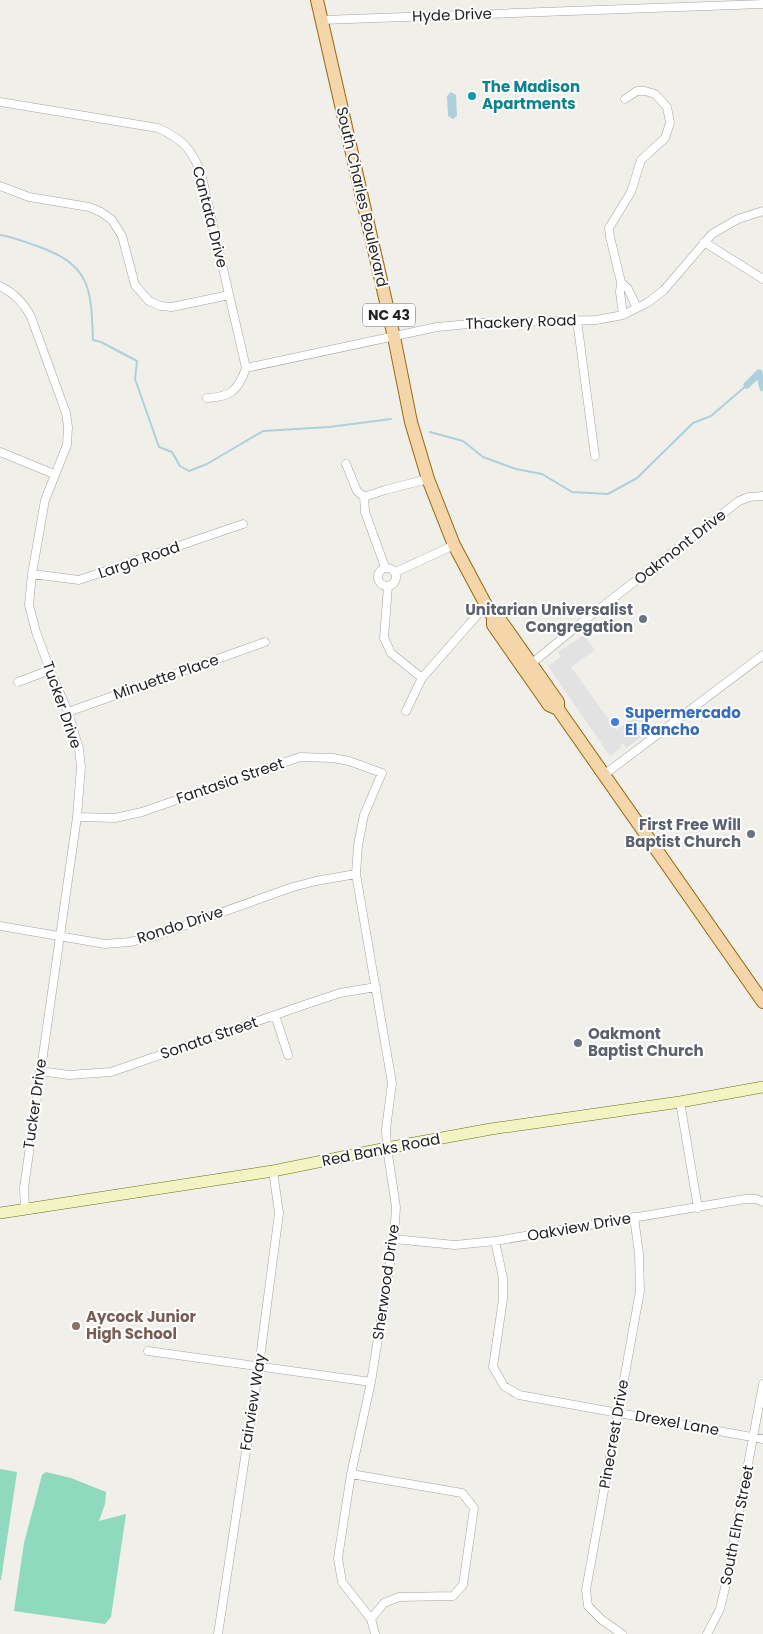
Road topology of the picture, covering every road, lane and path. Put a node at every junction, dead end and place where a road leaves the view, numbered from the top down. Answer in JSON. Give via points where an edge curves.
{"nodes":[{"id":1,"x":317,"y":0,"type":"edge"},
{"id":2,"x":763,"y":4,"type":"edge"},
{"id":3,"x":322,"y":20,"type":"junction"},
{"id":4,"x":625,"y":99,"type":"dead end"},
{"id":5,"x":0,"y":102,"type":"edge"},
{"id":6,"x":0,"y":186,"type":"edge"},
{"id":7,"x":763,"y":211,"type":"edge"},
{"id":8,"x":704,"y":242,"type":"junction"},
{"id":9,"x":763,"y":279,"type":"edge"},
{"id":10,"x":621,"y":282,"type":"junction"},
{"id":11,"x":0,"y":286,"type":"edge"},
{"id":12,"x":229,"y":295,"type":"junction"},
{"id":13,"x":637,"y":308,"type":"junction"},
{"id":14,"x":623,"y":315,"type":"junction"},
{"id":15,"x":577,"y":320,"type":"junction"},
{"id":16,"x":394,"y":337,"type":"junction"},
{"id":17,"x":246,"y":368,"type":"junction"},
{"id":18,"x":207,"y":398,"type":"dead end"},
{"id":19,"x":0,"y":452,"type":"edge"},
{"id":20,"x":595,"y":456,"type":"dead end"},
{"id":21,"x":346,"y":464,"type":"dead end"},
{"id":22,"x":54,"y":474,"type":"junction"},
{"id":23,"x":428,"y":479,"type":"junction"},
{"id":24,"x":763,"y":496,"type":"edge"},
{"id":25,"x":364,"y":498,"type":"junction"},
{"id":26,"x":243,"y":524,"type":"dead end"},
{"id":27,"x":454,"y":545,"type":"junction"},
{"id":28,"x":385,"y":568,"type":"junction"},
{"id":29,"x":396,"y":572,"type":"junction"},
{"id":30,"x":32,"y":574,"type":"junction"},
{"id":31,"x":388,"y":586,"type":"junction"},
{"id":32,"x":486,"y":605,"type":"junction"},
{"id":33,"x":494,"y":623,"type":"junction"},
{"id":34,"x":265,"y":642,"type":"dead end"},
{"id":35,"x":763,"y":654,"type":"edge"},
{"id":36,"x":531,"y":664,"type":"junction"},
{"id":37,"x":50,"y":670,"type":"junction"},
{"id":38,"x":422,"y":678,"type":"junction"},
{"id":39,"x":18,"y":682,"type":"dead end"},
{"id":40,"x":557,"y":704,"type":"junction"},
{"id":41,"x":406,"y":711,"type":"dead end"},
{"id":42,"x":68,"y":712,"type":"junction"},
{"id":43,"x":382,"y":773,"type":"joint"},
{"id":44,"x":605,"y":774,"type":"junction"},
{"id":45,"x":77,"y":817,"type":"junction"},
{"id":46,"x":356,"y":874,"type":"junction"},
{"id":47,"x":0,"y":926,"type":"edge"},
{"id":48,"x":59,"y":936,"type":"junction"},
{"id":49,"x":376,"y":987,"type":"junction"},
{"id":50,"x":763,"y":1002,"type":"edge"},
{"id":51,"x":275,"y":1015,"type":"junction"},
{"id":52,"x":288,"y":1055,"type":"dead end"},
{"id":53,"x":40,"y":1071,"type":"junction"},
{"id":54,"x":763,"y":1087,"type":"edge"},
{"id":55,"x":680,"y":1102,"type":"junction"},
{"id":56,"x":387,"y":1148,"type":"junction"},
{"id":57,"x":274,"y":1170,"type":"junction"},
{"id":58,"x":763,"y":1202,"type":"edge"},
{"id":59,"x":698,"y":1208,"type":"junction"},
{"id":60,"x":26,"y":1209,"type":"junction"},
{"id":61,"x":0,"y":1214,"type":"edge"},
{"id":62,"x":634,"y":1217,"type":"junction"},
{"id":63,"x":394,"y":1239,"type":"junction"},
{"id":64,"x":495,"y":1241,"type":"junction"},
{"id":65,"x":148,"y":1351,"type":"dead end"},
{"id":66,"x":259,"y":1366,"type":"junction"},
{"id":67,"x":371,"y":1382,"type":"junction"},
{"id":68,"x":763,"y":1384,"type":"edge"},
{"id":69,"x":618,"y":1412,"type":"junction"},
{"id":70,"x":753,"y":1437,"type":"junction"},
{"id":71,"x":763,"y":1438,"type":"edge"},
{"id":72,"x":351,"y":1474,"type":"junction"},
{"id":73,"x":371,"y":1619,"type":"junction"},
{"id":74,"x":218,"y":1634,"type":"edge"},
{"id":75,"x":375,"y":1634,"type":"edge"},
{"id":76,"x":622,"y":1634,"type":"edge"},
{"id":77,"x":707,"y":1634,"type":"edge"}],
"edges":[{"from":1,"to":3,"type":"main road","name":"South Charles Boulevard","number":"NC 43"},
{"from":2,"to":3,"type":"street","name":"Hyde Drive"},
{"from":3,"to":16,"type":"main road","name":"South Charles Boulevard","number":"NC 43"},
{"from":4,"to":10,"type":"street","via":[[637,91],[655,94],[667,107],[670,123],[665,138],[641,160],[631,192],[609,228]]},
{"from":5,"to":12,"type":"street","name":"Cantata Drive","via":[[158,128],[180,140],[194,156],[201,173]]},
{"from":6,"to":12,"type":"street","via":[[29,196],[88,207],[112,220],[122,236],[135,286],[149,301],[172,307]]},
{"from":7,"to":8,"type":"street","name":"Thackery Road","via":[[738,219]]},
{"from":8,"to":9,"type":"street"},
{"from":8,"to":13,"type":"street","name":"Thackery Road","via":[[673,281],[655,298]]},
{"from":10,"to":13,"type":"street"},
{"from":10,"to":14,"type":"street"},
{"from":11,"to":22,"type":"street","name":"Tucker Drive","via":[[17,298],[32,317],[66,413],[68,436]]},
{"from":12,"to":17,"type":"street","name":"Cantata Drive"},
{"from":13,"to":14,"type":"street","name":"Thackery Road"},
{"from":14,"to":15,"type":"street","name":"Thackery Road"},
{"from":15,"to":16,"type":"street","name":"Thackery Road","via":[[463,324]]},
{"from":15,"to":20,"type":"street"},
{"from":16,"to":17,"type":"street","name":"Thackery Road"},
{"from":16,"to":23,"type":"main road","name":"South Charles Boulevard","number":"NC 43","via":[[411,422]]},
{"from":17,"to":18,"type":"street","via":[[238,387],[230,394]]},
{"from":19,"to":22,"type":"street"},
{"from":21,"to":25,"type":"street","via":[[357,491]]},
{"from":22,"to":30,"type":"street","name":"Tucker Drive","via":[[44,506]]},
{"from":23,"to":25,"type":"street"},
{"from":23,"to":27,"type":"main road","name":"South Charles Boulevard","number":"NC 43"},
{"from":24,"to":36,"type":"street","name":"Oakmont Drive","via":[[739,501]]},
{"from":25,"to":28,"type":"street","via":[[365,512]]},
{"from":26,"to":30,"type":"street","name":"Largo Road","via":[[79,580]]},
{"from":27,"to":29,"type":"street"},
{"from":27,"to":32,"type":"main road","name":"South Charles Boulevard","number":"NC 43"},
{"from":28,"to":29,"type":"street"},
{"from":28,"to":31,"type":"street","via":[[378,577]]},
{"from":29,"to":31,"type":"street","via":[[396,581]]},
{"from":30,"to":37,"type":"street","name":"Tucker Drive","via":[[29,605]]},
{"from":31,"to":38,"type":"street","via":[[384,638],[391,653]]},
{"from":32,"to":33,"type":"main road","name":"South Charles Boulevard","number":"NC 43"},
{"from":32,"to":38,"type":"street"},
{"from":33,"to":36,"type":"main road","name":"South Charles Boulevard","number":"NC 43","via":[[500,621]]},
{"from":33,"to":40,"type":"main road","name":"South Charles Boulevard","number":"NC 43","via":[[549,705]]},
{"from":34,"to":42,"type":"street","name":"Minuette Place"},
{"from":35,"to":44,"type":"street"},
{"from":36,"to":40,"type":"main road","name":"South Charles Boulevard","number":"NC 43"},
{"from":37,"to":39,"type":"street"},
{"from":37,"to":42,"type":"street","name":"Tucker Drive"},
{"from":38,"to":41,"type":"street"},
{"from":40,"to":44,"type":"main road","name":"South Charles Boulevard","number":"NC 43"},
{"from":42,"to":45,"type":"street","name":"Tucker Drive","via":[[81,767]]},
{"from":43,"to":45,"type":"street","name":"Fantasia Street","via":[[349,761],[300,757],[142,812],[115,818]]},
{"from":43,"to":46,"type":"street","name":"Sherwood Drive","via":[[364,815]]},
{"from":44,"to":50,"type":"main road","name":"South Charles Boulevard","number":"NC 43"},
{"from":45,"to":48,"type":"street","name":"Tucker Drive"},
{"from":46,"to":48,"type":"street","name":"Rondo Drive","via":[[293,887],[130,942],[105,944]]},
{"from":46,"to":49,"type":"street","name":"Sherwood Drive"},
{"from":47,"to":48,"type":"street","name":"Rondo Drive"},
{"from":48,"to":53,"type":"street","name":"Tucker Drive"},
{"from":49,"to":51,"type":"street","name":"Sonata Street","via":[[340,993]]},
{"from":49,"to":56,"type":"street","name":"Sherwood Drive","via":[[392,1083]]},
{"from":51,"to":52,"type":"street"},
{"from":51,"to":53,"type":"street","name":"Sonata Street","via":[[111,1072],[69,1076]]},
{"from":53,"to":60,"type":"street","name":"Tucker Drive","via":[[24,1188]]},
{"from":54,"to":55,"type":"street","name":"Red Banks Road"},
{"from":55,"to":56,"type":"street","name":"Red Banks Road","via":[[491,1129]]},
{"from":55,"to":59,"type":"street"},
{"from":56,"to":57,"type":"street","name":"Red Banks Road"},
{"from":56,"to":63,"type":"street","name":"Sherwood Drive","via":[[396,1207]]},
{"from":57,"to":60,"type":"street","name":"Red Banks Road"},
{"from":57,"to":66,"type":"street","name":"Fairview Way","via":[[279,1213]]},
{"from":58,"to":59,"type":"street","name":"Oakview Drive","via":[[745,1199]]},
{"from":59,"to":62,"type":"street","name":"Oakview Drive"},
{"from":60,"to":61,"type":"street","name":"Red Banks Road"},
{"from":62,"to":64,"type":"street","name":"Oakview Drive"},
{"from":62,"to":69,"type":"street","name":"Pinecrest Drive","via":[[640,1291]]},
{"from":63,"to":64,"type":"street","name":"Oakview Drive","via":[[455,1245]]},
{"from":63,"to":67,"type":"street","name":"Sherwood Drive"},
{"from":64,"to":69,"type":"street","name":"Drexel Lane","via":[[503,1278],[503,1299],[493,1367],[504,1386],[520,1395]]},
{"from":65,"to":66,"type":"street"},
{"from":66,"to":67,"type":"street"},
{"from":66,"to":74,"type":"street","name":"Fairview Way"},
{"from":67,"to":72,"type":"street","name":"Sherwood Drive"},
{"from":68,"to":70,"type":"street","name":"South Elm Street"},
{"from":69,"to":70,"type":"street","name":"Drexel Lane"},
{"from":69,"to":76,"type":"street","name":"Pinecrest Drive","via":[[586,1590],[588,1606]]},
{"from":70,"to":71,"type":"street","name":"Drexel Lane"},
{"from":70,"to":77,"type":"street","name":"South Elm Street","via":[[725,1588],[720,1609]]},
{"from":72,"to":73,"type":"street","name":"Sherwood Drive","via":[[338,1558],[342,1582]]},
{"from":72,"to":73,"type":"street","via":[[462,1493],[474,1508],[463,1585],[453,1596],[399,1597],[384,1603]]},
{"from":73,"to":75,"type":"street","name":"Sherwood Drive"}]}
